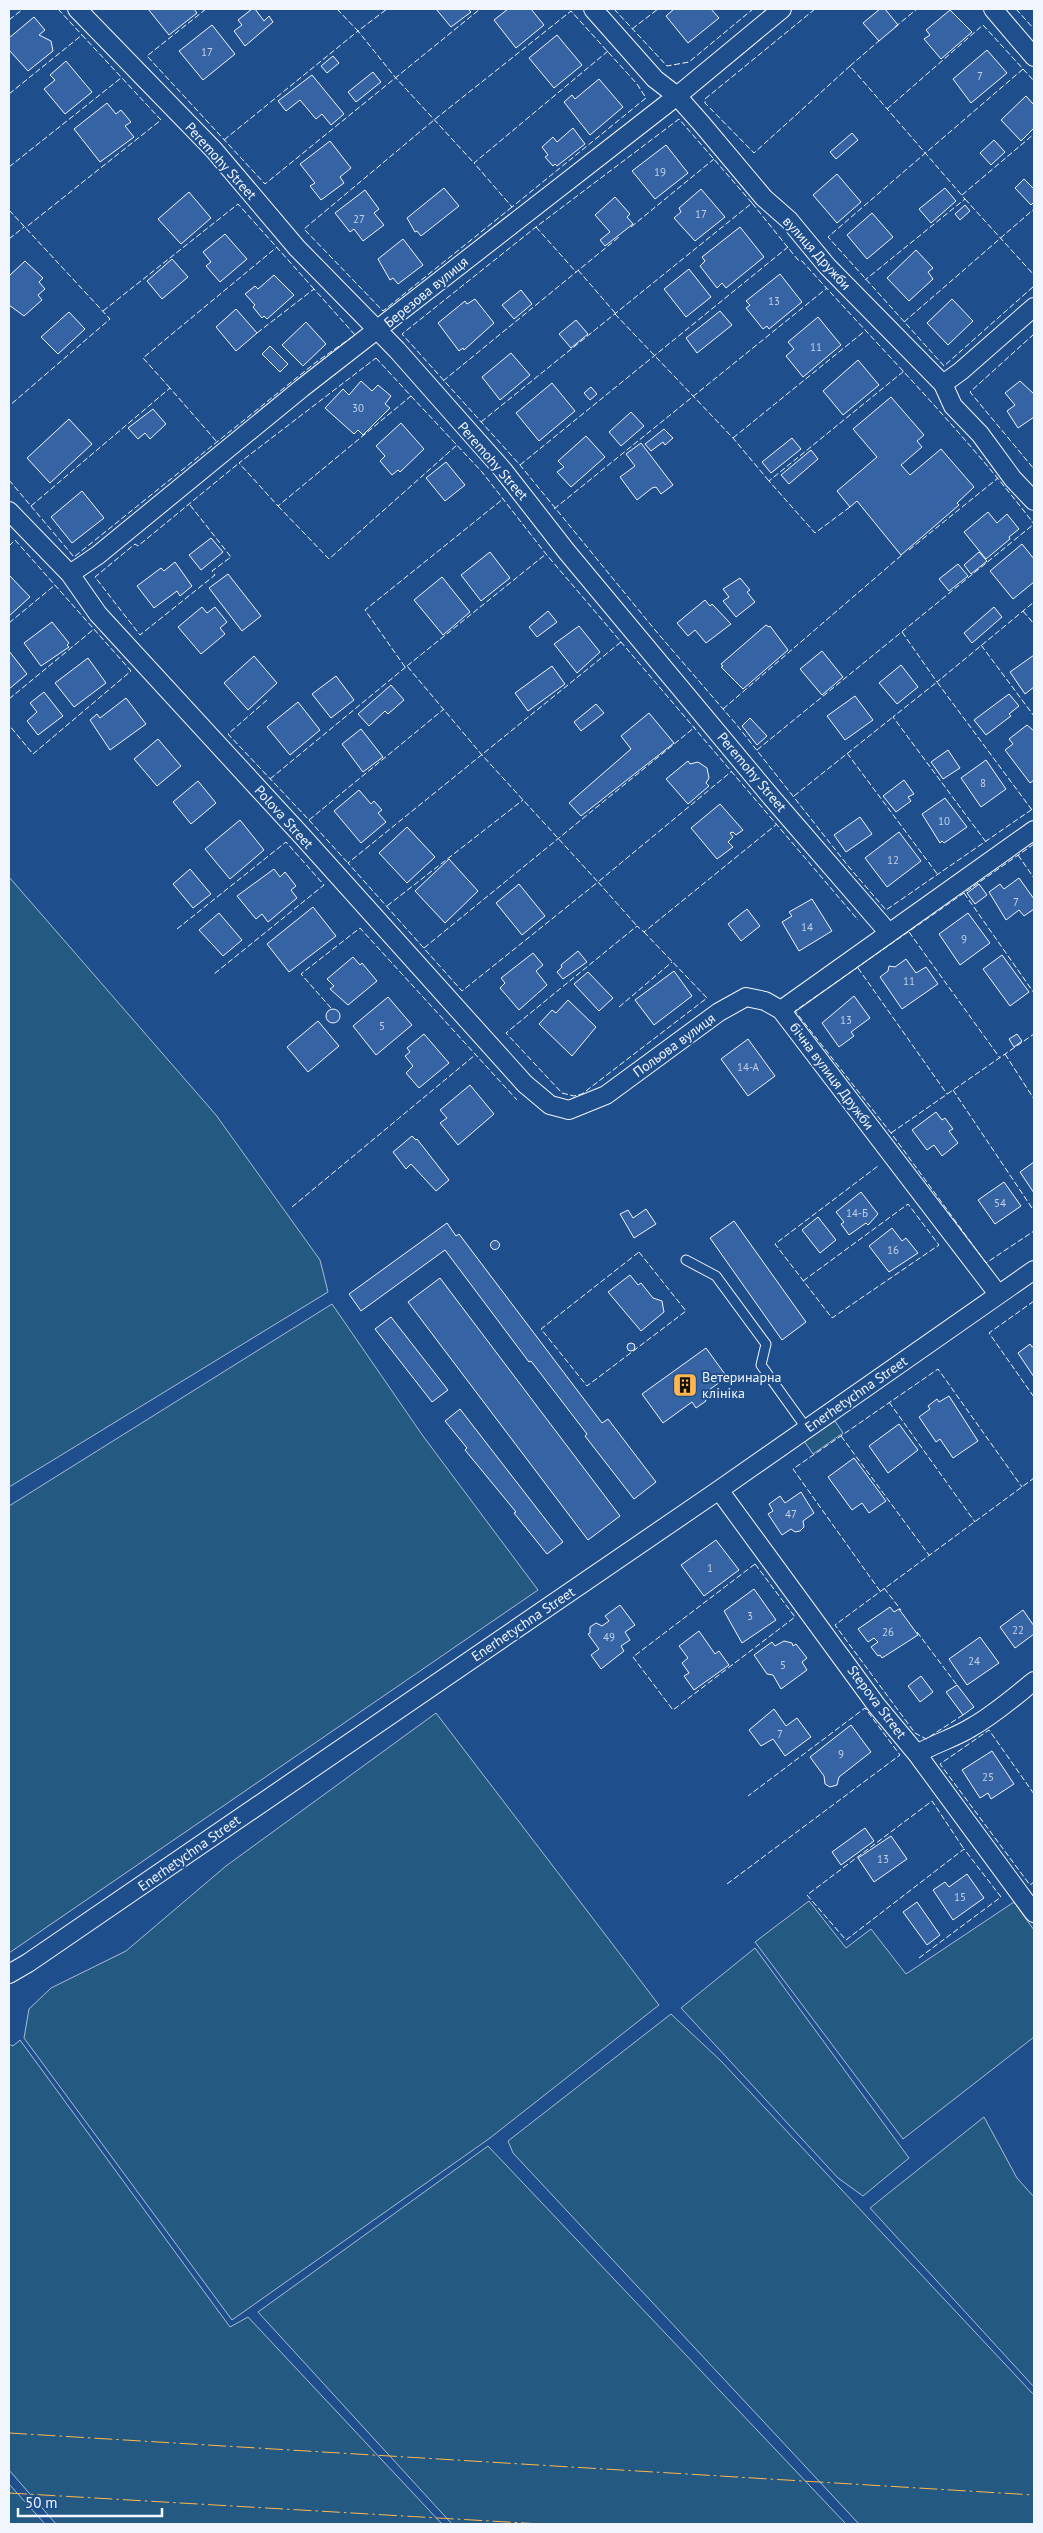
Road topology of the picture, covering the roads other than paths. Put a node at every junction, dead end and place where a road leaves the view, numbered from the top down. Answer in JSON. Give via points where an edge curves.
{"nodes":[{"id":1,"x":77,"y":9,"type":"edge"},
{"id":2,"x":593,"y":9,"type":"edge"},
{"id":3,"x":782,"y":9,"type":"edge"},
{"id":4,"x":993,"y":9,"type":"edge"},
{"id":5,"x":1034,"y":57,"type":"edge"},
{"id":6,"x":677,"y":96,"type":"junction"},
{"id":7,"x":1034,"y":307,"type":"edge"},
{"id":8,"x":378,"y":330,"type":"junction"},
{"id":9,"x":943,"y":384,"type":"junction"},
{"id":10,"x":1034,"y":501,"type":"edge"},
{"id":11,"x":9,"y":511,"type":"edge"},
{"id":12,"x":70,"y":574,"type":"junction"},
{"id":13,"x":1034,"y":830,"type":"edge"},
{"id":14,"x":888,"y":932,"type":"junction"},
{"id":15,"x":781,"y":1010,"type":"junction"},
{"id":16,"x":686,"y":1260,"type":"dead end"},
{"id":17,"x":1034,"y":1270,"type":"edge"},
{"id":18,"x":998,"y":1294,"type":"junction"},
{"id":19,"x":807,"y":1429,"type":"junction"},
{"id":20,"x":719,"y":1490,"type":"junction"},
{"id":21,"x":1034,"y":1681,"type":"edge"},
{"id":22,"x":917,"y":1754,"type":"junction"},
{"id":23,"x":1034,"y":1913,"type":"edge"},
{"id":24,"x":9,"y":1974,"type":"edge"}],
"edges":[{"from":1,"to":8,"type":"street","name":"Peremohy Street","via":[[214,150],[297,248]]},
{"from":2,"to":6,"type":"street","name":"вулиця Дружби","via":[[655,79]]},
{"from":3,"to":6,"type":"street","name":"Березова вулиця"},
{"from":4,"to":5,"type":"street"},
{"from":6,"to":8,"type":"street","name":"Березова вулиця"},
{"from":6,"to":9,"type":"street","name":"вулиця Дружби","via":[[764,198],[789,220],[827,266]]},
{"from":7,"to":9,"type":"street"},
{"from":8,"to":12,"type":"street","name":"Березова вулиця","via":[[302,388],[98,556]]},
{"from":8,"to":14,"type":"street","name":"Peremohy Street","via":[[503,470],[567,552],[772,798]]},
{"from":9,"to":10,"type":"street","name":"вулиця Дружби","via":[[953,406]]},
{"from":11,"to":12,"type":"street","name":"Polova Street"},
{"from":12,"to":15,"type":"street","name":"Polova Street","via":[[98,614],[525,1084],[550,1105],[569,1110],[606,1095],[718,1012],[746,997],[765,1001]]},
{"from":13,"to":14,"type":"street","name":"бічна вулиця Дружби"},
{"from":14,"to":15,"type":"street","name":"бічна вулиця Дружби"},
{"from":15,"to":18,"type":"street","name":"бічна вулиця Дружби"},
{"from":16,"to":19,"type":"lane","via":[[716,1276],[766,1344],[761,1365]]},
{"from":17,"to":18,"type":"street","name":"Enerhetychna Street"},
{"from":18,"to":19,"type":"street","name":"Enerhetychna Street"},
{"from":19,"to":20,"type":"street","name":"Enerhetychna Street"},
{"from":20,"to":22,"type":"street","name":"Stepova Street","via":[[877,1706]]},
{"from":20,"to":24,"type":"street","name":"Enerhetychna Street"},
{"from":21,"to":22,"type":"street","via":[[972,1728],[934,1743]]},
{"from":22,"to":23,"type":"street","name":"Stepova Street"}]}
